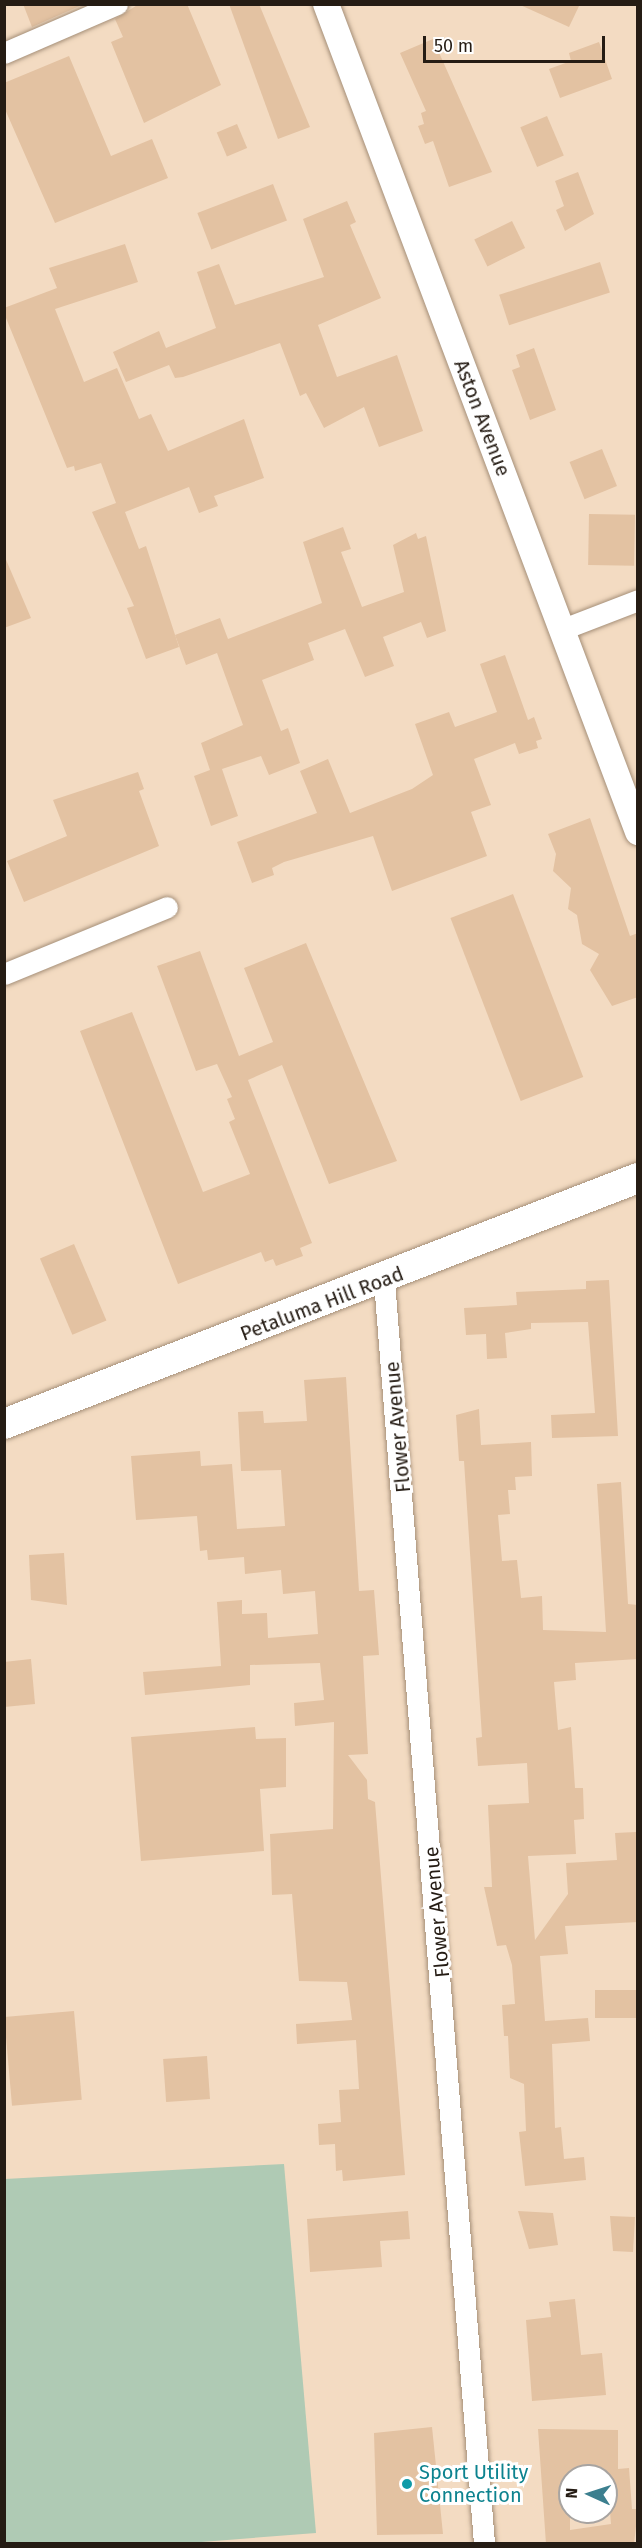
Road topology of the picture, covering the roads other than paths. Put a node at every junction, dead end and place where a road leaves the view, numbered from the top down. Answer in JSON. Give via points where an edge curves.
{"nodes":[{"id":1,"x":117,"y":4,"type":"edge"},
{"id":2,"x":326,"y":4,"type":"edge"},
{"id":3,"x":4,"y":53,"type":"edge"},
{"id":4,"x":638,"y":600,"type":"edge"},
{"id":5,"x":562,"y":629,"type":"junction"},
{"id":6,"x":638,"y":832,"type":"edge"},
{"id":7,"x":167,"y":907,"type":"dead end"},
{"id":8,"x":4,"y":974,"type":"edge"},
{"id":9,"x":638,"y":1178,"type":"edge"},
{"id":10,"x":384,"y":1281,"type":"junction"},
{"id":11,"x":4,"y":1424,"type":"edge"},
{"id":12,"x":484,"y":2544,"type":"edge"}],
"edges":[{"from":1,"to":3,"type":"street"},
{"from":2,"to":5,"type":"street","name":"Aston Avenue"},
{"from":4,"to":5,"type":"street"},
{"from":5,"to":6,"type":"street","name":"Aston Avenue"},
{"from":7,"to":8,"type":"street"},
{"from":9,"to":10,"type":"main road","name":"Petaluma Hill Road"},
{"from":10,"to":11,"type":"main road","name":"Petaluma Hill Road"},
{"from":10,"to":12,"type":"street","name":"Flower Avenue"}]}
